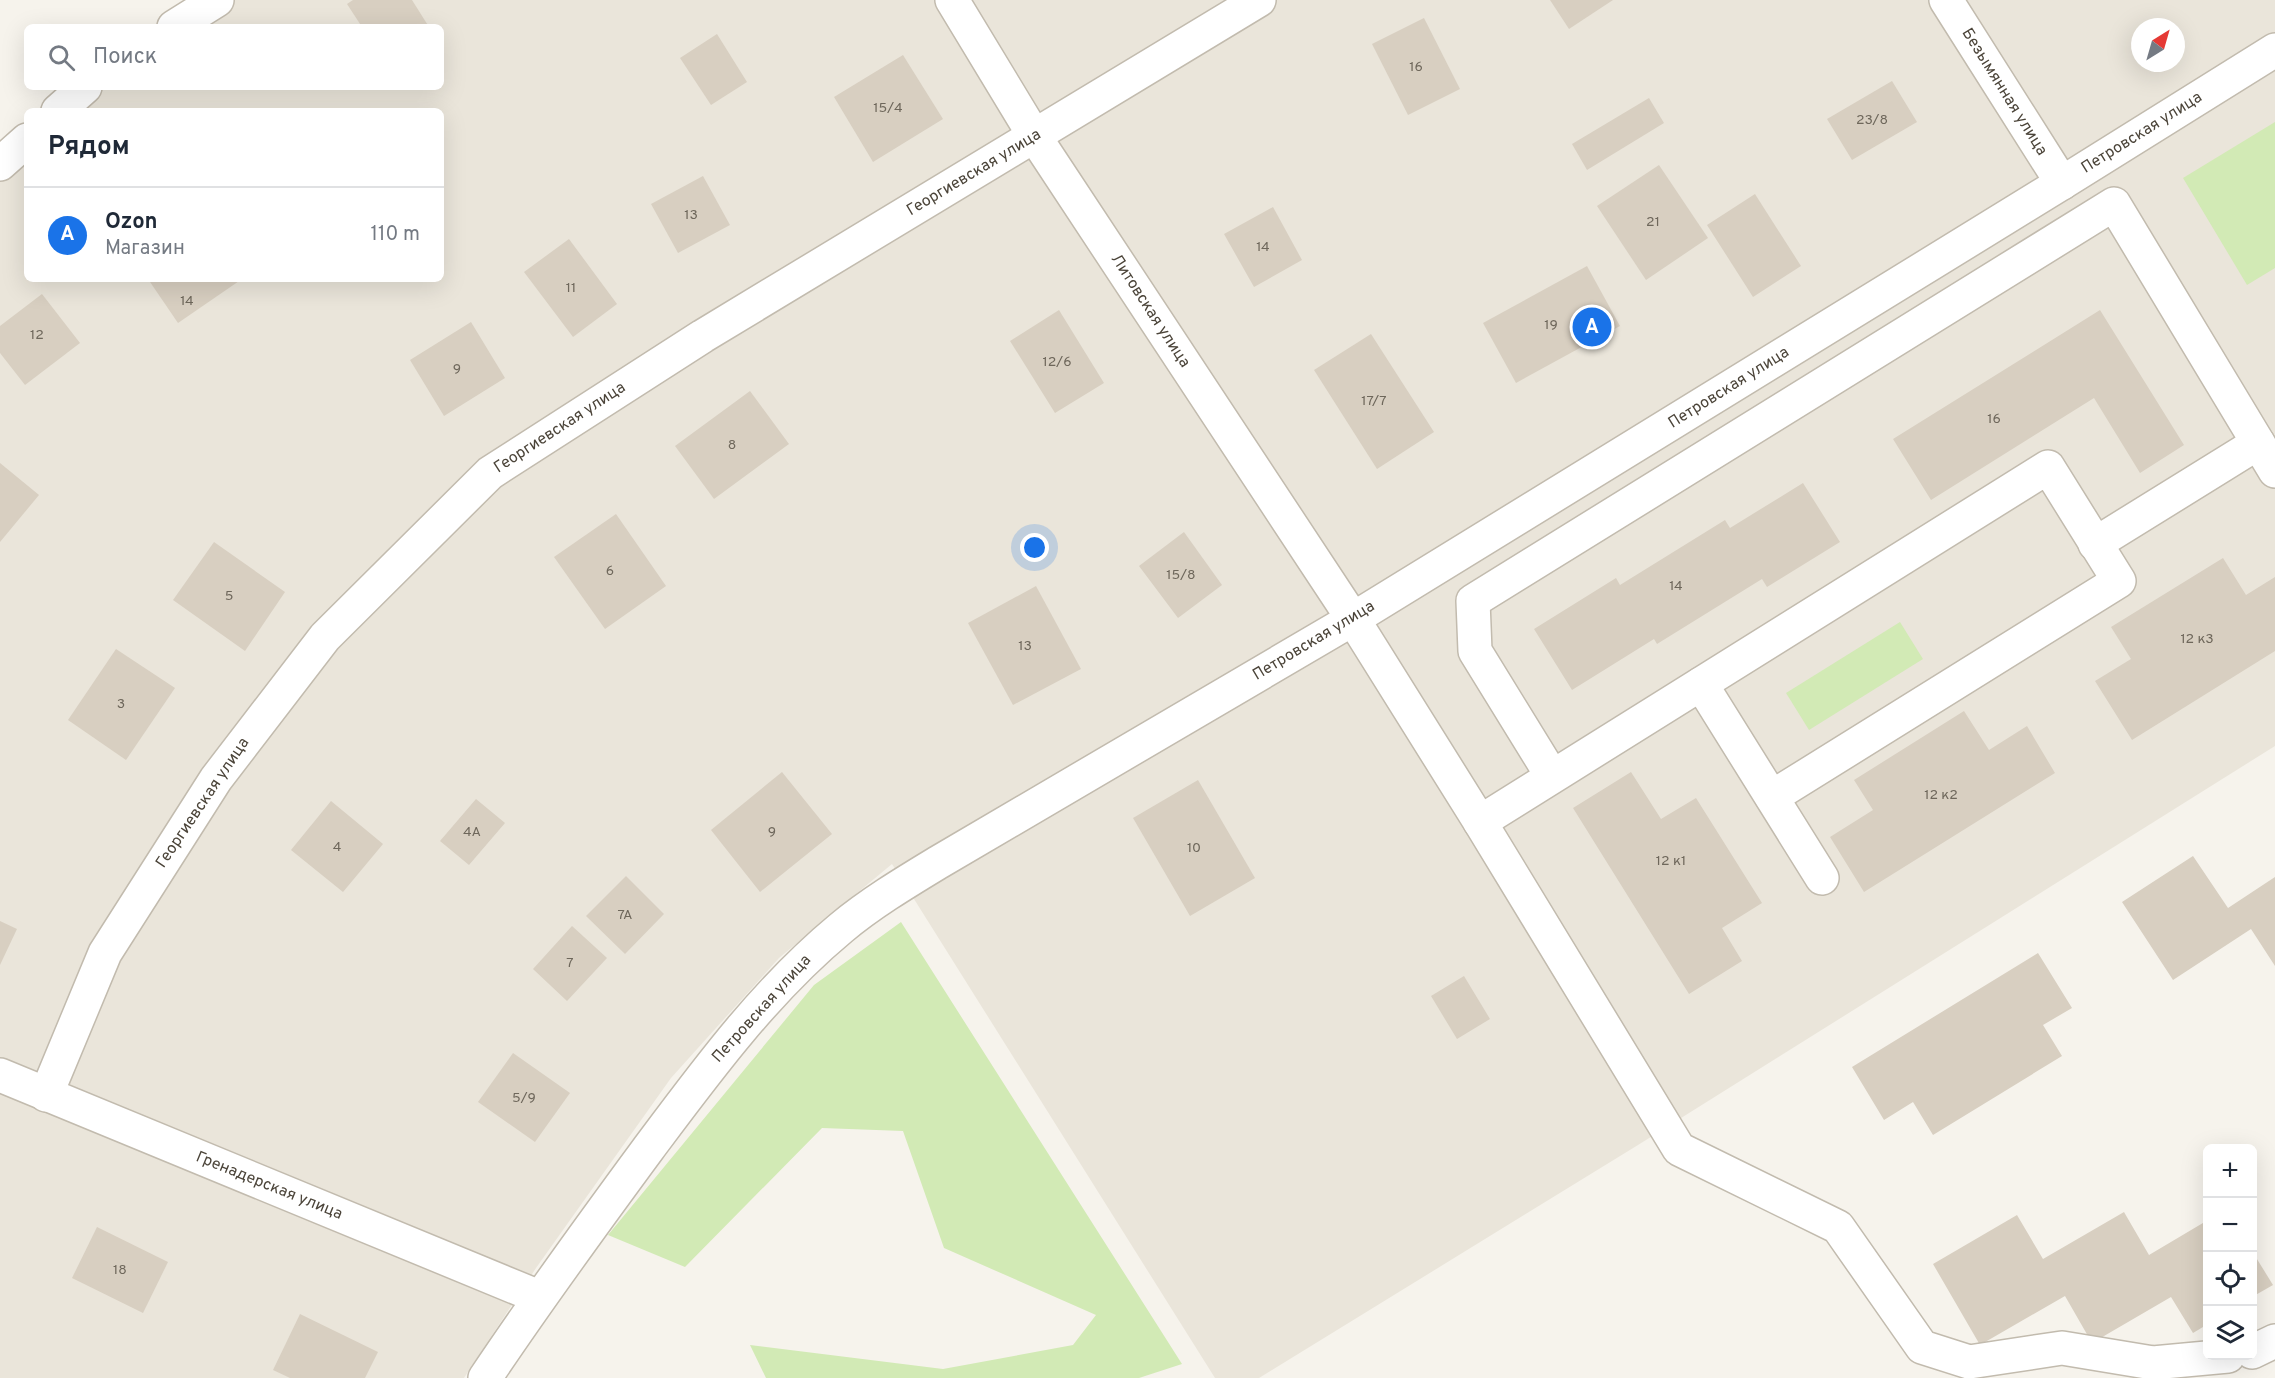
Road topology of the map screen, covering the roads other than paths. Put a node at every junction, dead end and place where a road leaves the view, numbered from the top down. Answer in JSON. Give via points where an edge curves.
{"nodes":[{"id":1,"x":217,"y":0,"type":"edge"},
{"id":2,"x":952,"y":0,"type":"edge"},
{"id":3,"x":1259,"y":0,"type":"edge"},
{"id":4,"x":1946,"y":0,"type":"edge"},
{"id":5,"x":179,"y":24,"type":"edge"},
{"id":6,"x":2275,"y":50,"type":"edge"},
{"id":7,"x":81,"y":90,"type":"edge"},
{"id":8,"x":61,"y":108,"type":"edge"},
{"id":9,"x":1035,"y":137,"type":"junction"},
{"id":10,"x":24,"y":143,"type":"edge"},
{"id":11,"x":0,"y":164,"type":"edge"},
{"id":12,"x":2062,"y":183,"type":"junction"},
{"id":13,"x":2258,"y":443,"type":"junction"},
{"id":14,"x":2275,"y":471,"type":"edge"},
{"id":15,"x":2096,"y":544,"type":"junction"},
{"id":16,"x":1353,"y":619,"type":"junction"},
{"id":17,"x":1701,"y":684,"type":"junction"},
{"id":18,"x":1552,"y":776,"type":"junction"},
{"id":19,"x":1772,"y":797,"type":"junction"},
{"id":20,"x":1480,"y":822,"type":"junction"},
{"id":21,"x":1822,"y":878,"type":"dead end"},
{"id":22,"x":0,"y":1075,"type":"edge"},
{"id":23,"x":46,"y":1095,"type":"junction"},
{"id":24,"x":538,"y":1297,"type":"junction"},
{"id":25,"x":2275,"y":1341,"type":"edge"},
{"id":26,"x":2257,"y":1350,"type":"edge"},
{"id":27,"x":2203,"y":1358,"type":"edge"},
{"id":28,"x":485,"y":1378,"type":"edge"}],
"edges":[{"from":1,"to":5,"type":"street"},
{"from":2,"to":9,"type":"street","name":"Литовская улица"},
{"from":3,"to":9,"type":"street","name":"Георгиевская улица"},
{"from":4,"to":12,"type":"street","name":"Безымянная улица"},
{"from":6,"to":12,"type":"street","name":"Петровская улица"},
{"from":7,"to":8,"type":"street"},
{"from":9,"to":16,"type":"street","name":"Литовская улица"},
{"from":9,"to":23,"type":"street","name":"Георгиевская улица","via":[[703,336],[490,473],[325,637],[216,779],[105,952]]},
{"from":10,"to":11,"type":"street"},
{"from":12,"to":16,"type":"street","name":"Петровская улица"},
{"from":13,"to":14,"type":"street"},
{"from":13,"to":15,"type":"street"},
{"from":13,"to":18,"type":"street","via":[[2114,204],[1473,602],[1475,651]]},
{"from":15,"to":17,"type":"street","via":[[2048,468]]},
{"from":15,"to":19,"type":"street","via":[[2119,580]]},
{"from":16,"to":20,"type":"street","name":"Литовская улица"},
{"from":16,"to":24,"type":"street","name":"Петровская улица","via":[[939,862],[842,927],[791,974],[723,1049]]},
{"from":17,"to":18,"type":"street"},
{"from":17,"to":19,"type":"street"},
{"from":18,"to":20,"type":"street"},
{"from":19,"to":21,"type":"street"},
{"from":20,"to":27,"type":"street","name":"Литовская улица","via":[[1679,1149],[1838,1227],[1922,1347],[1969,1362],[2062,1348],[2153,1363]]},
{"from":22,"to":23,"type":"street","name":"Гренадерская улица"},
{"from":23,"to":24,"type":"street","name":"Гренадерская улица"},
{"from":24,"to":28,"type":"street","name":"Петровская улица"},
{"from":25,"to":26,"type":"street"}]}
